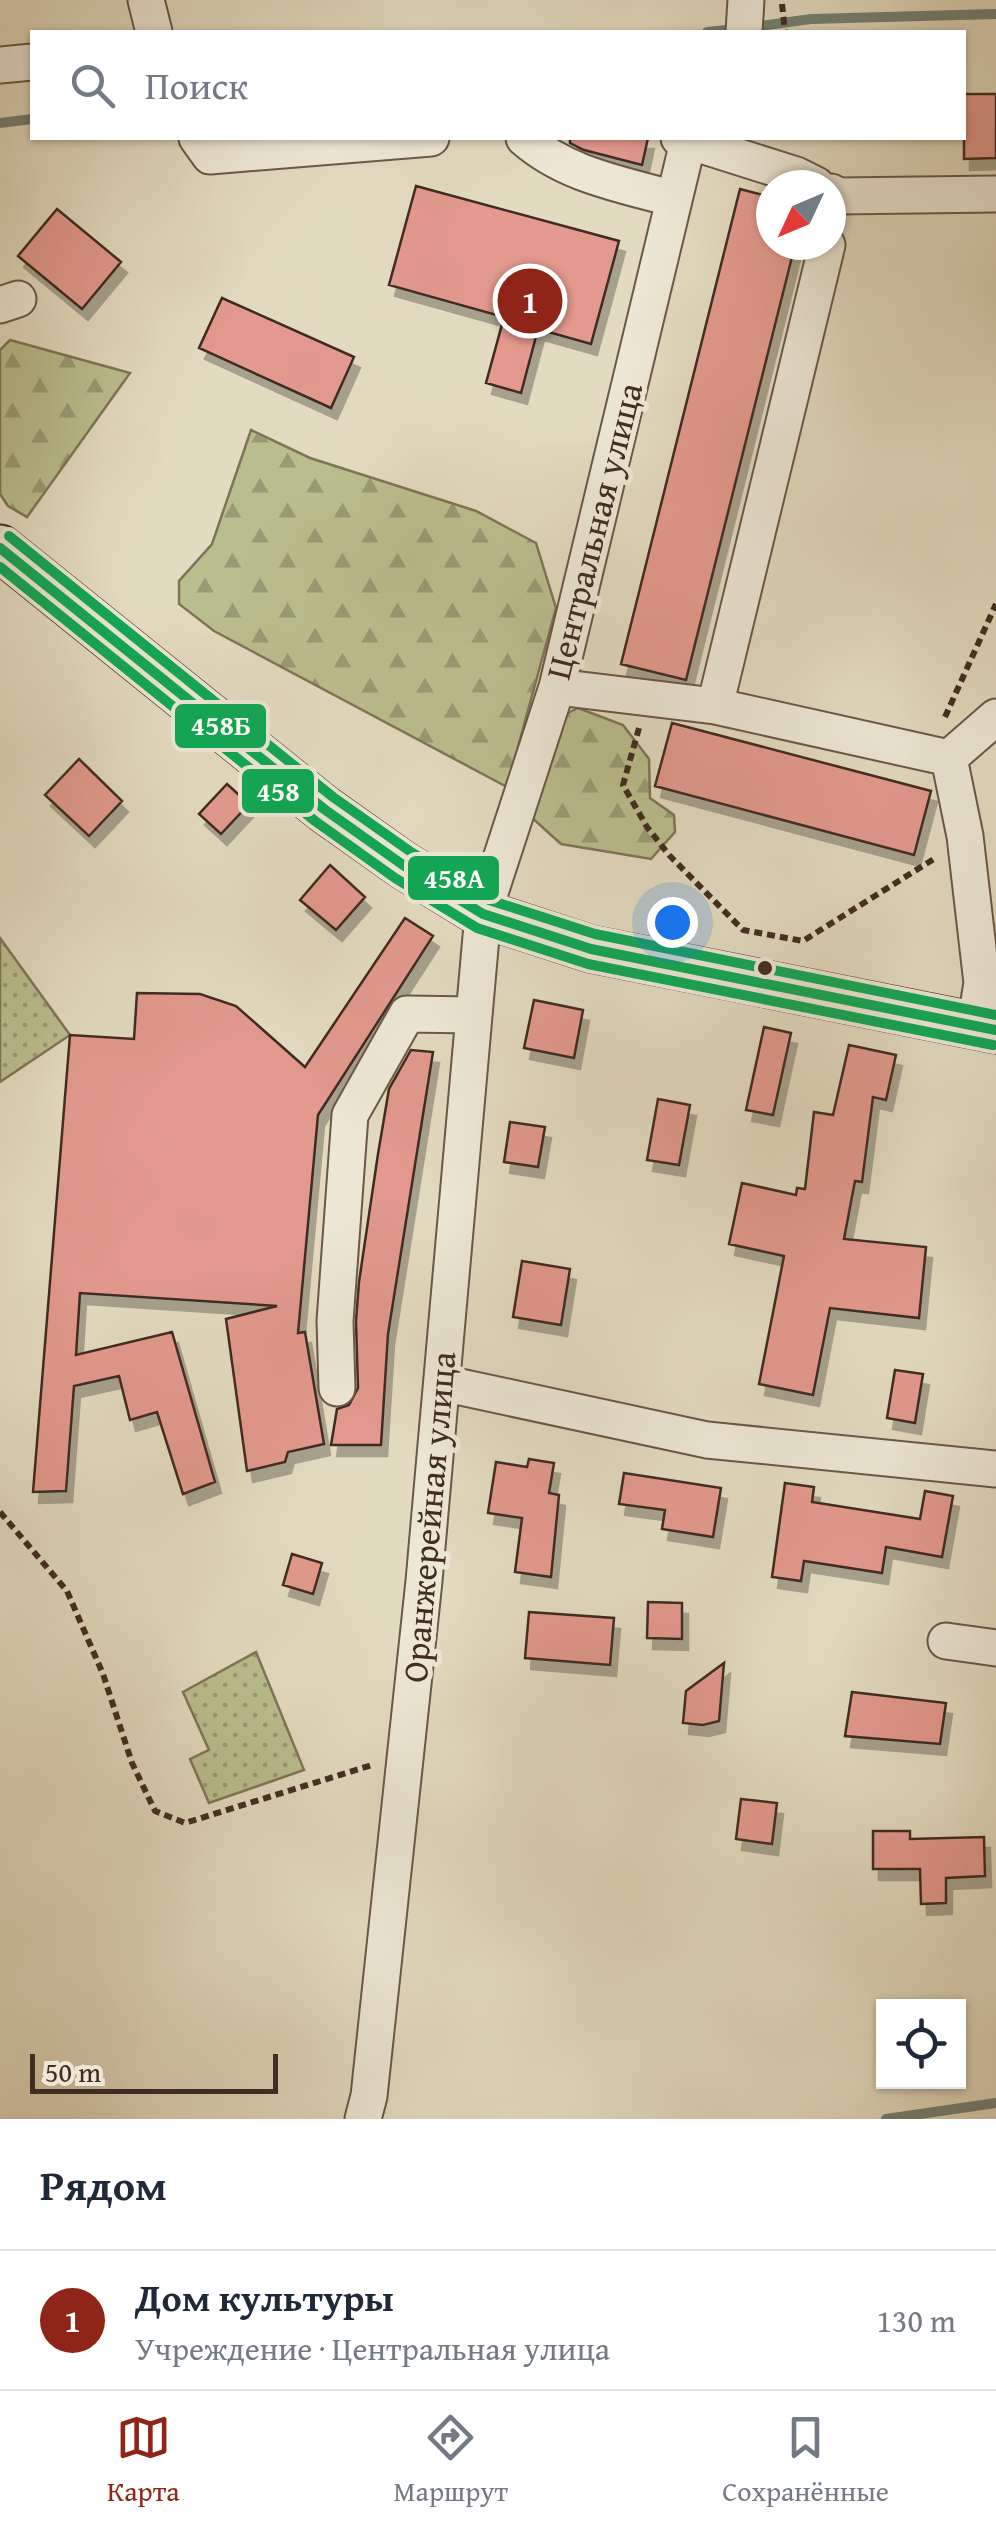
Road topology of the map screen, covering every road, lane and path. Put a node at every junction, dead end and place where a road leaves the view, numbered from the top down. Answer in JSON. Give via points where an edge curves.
{"nodes":[{"id":1,"x":146,"y":0,"type":"edge"},
{"id":2,"x":746,"y":0,"type":"edge"},
{"id":3,"x":782,"y":2,"type":"edge"},
{"id":4,"x":154,"y":30,"type":"edge"},
{"id":5,"x":744,"y":30,"type":"edge"},
{"id":6,"x":784,"y":30,"type":"edge"},
{"id":7,"x":30,"y":62,"type":"edge"},
{"id":8,"x":0,"y":65,"type":"edge"},
{"id":9,"x":199,"y":140,"type":"edge"},
{"id":10,"x":406,"y":140,"type":"edge"},
{"id":11,"x":526,"y":140,"type":"edge"},
{"id":12,"x":686,"y":140,"type":"edge"},
{"id":13,"x":689,"y":140,"type":"edge"},
{"id":14,"x":781,"y":170,"type":"edge"},
{"id":15,"x":996,"y":194,"type":"edge"},
{"id":16,"x":674,"y":199,"type":"junction"},
{"id":17,"x":846,"y":200,"type":"edge"},
{"id":18,"x":823,"y":260,"type":"edge"},
{"id":19,"x":0,"y":548,"type":"edge"},
{"id":20,"x":996,"y":604,"type":"edge"},
{"id":21,"x":557,"y":687,"type":"junction"},
{"id":22,"x":647,"y":697,"type":"junction"},
{"id":23,"x":715,"y":706,"type":"junction"},
{"id":24,"x":996,"y":717,"type":"edge"},
{"id":25,"x":948,"y":746,"type":"junction"},
{"id":26,"x":965,"y":836,"type":"junction"},
{"id":27,"x":483,"y":914,"type":"junction"},
{"id":28,"x":474,"y":1015,"type":"junction"},
{"id":29,"x":985,"y":1028,"type":"edge"},
{"id":30,"x":442,"y":1383,"type":"junction"},
{"id":31,"x":337,"y":1388,"type":"dead end"},
{"id":32,"x":996,"y":1469,"type":"edge"},
{"id":33,"x":0,"y":1512,"type":"edge"},
{"id":34,"x":946,"y":1641,"type":"dead end"},
{"id":35,"x":996,"y":1648,"type":"edge"},
{"id":36,"x":406,"y":1754,"type":"junction"},
{"id":37,"x":364,"y":2119,"type":"edge"}],
"edges":[{"from":1,"to":4,"type":"street"},
{"from":2,"to":5,"type":"street"},
{"from":3,"to":6,"type":"path"},
{"from":7,"to":8,"type":"street"},
{"from":9,"to":10,"type":"street","via":[[210,156]]},
{"from":11,"to":16,"type":"street","via":[[584,174]]},
{"from":12,"to":16,"type":"street","name":"Центральная улица"},
{"from":13,"to":14,"type":"street"},
{"from":15,"to":17,"type":"street"},
{"from":16,"to":21,"type":"street","name":"Центральная улица"},
{"from":18,"to":23,"type":"street"},
{"from":19,"to":27,"type":"main road","via":[[324,809]]},
{"from":20,"to":25,"type":"path","via":[[945,714]]},
{"from":21,"to":22,"type":"street"},
{"from":21,"to":27,"type":"street","name":"Центральная улица"},
{"from":22,"to":23,"type":"street"},
{"from":22,"to":26,"type":"path","via":[[623,785],[647,828],[744,930],[804,941]]},
{"from":23,"to":25,"type":"street"},
{"from":24,"to":25,"type":"street"},
{"from":25,"to":26,"type":"street"},
{"from":26,"to":29,"type":"street"},
{"from":27,"to":28,"type":"street","name":"Оранжерейная улица"},
{"from":27,"to":29,"type":"main road","via":[[591,949]]},
{"from":28,"to":30,"type":"street","name":"Оранжерейная улица"},
{"from":28,"to":31,"type":"street","via":[[406,1014],[350,1115],[335,1321]]},
{"from":30,"to":32,"type":"street","via":[[707,1440]]},
{"from":30,"to":36,"type":"street","name":"Оранжерейная улица"},
{"from":33,"to":36,"type":"path","via":[[67,1591],[155,1811],[185,1823]]},
{"from":34,"to":35,"type":"street"},
{"from":36,"to":37,"type":"street","name":"Оранжерейная улица"}]}
